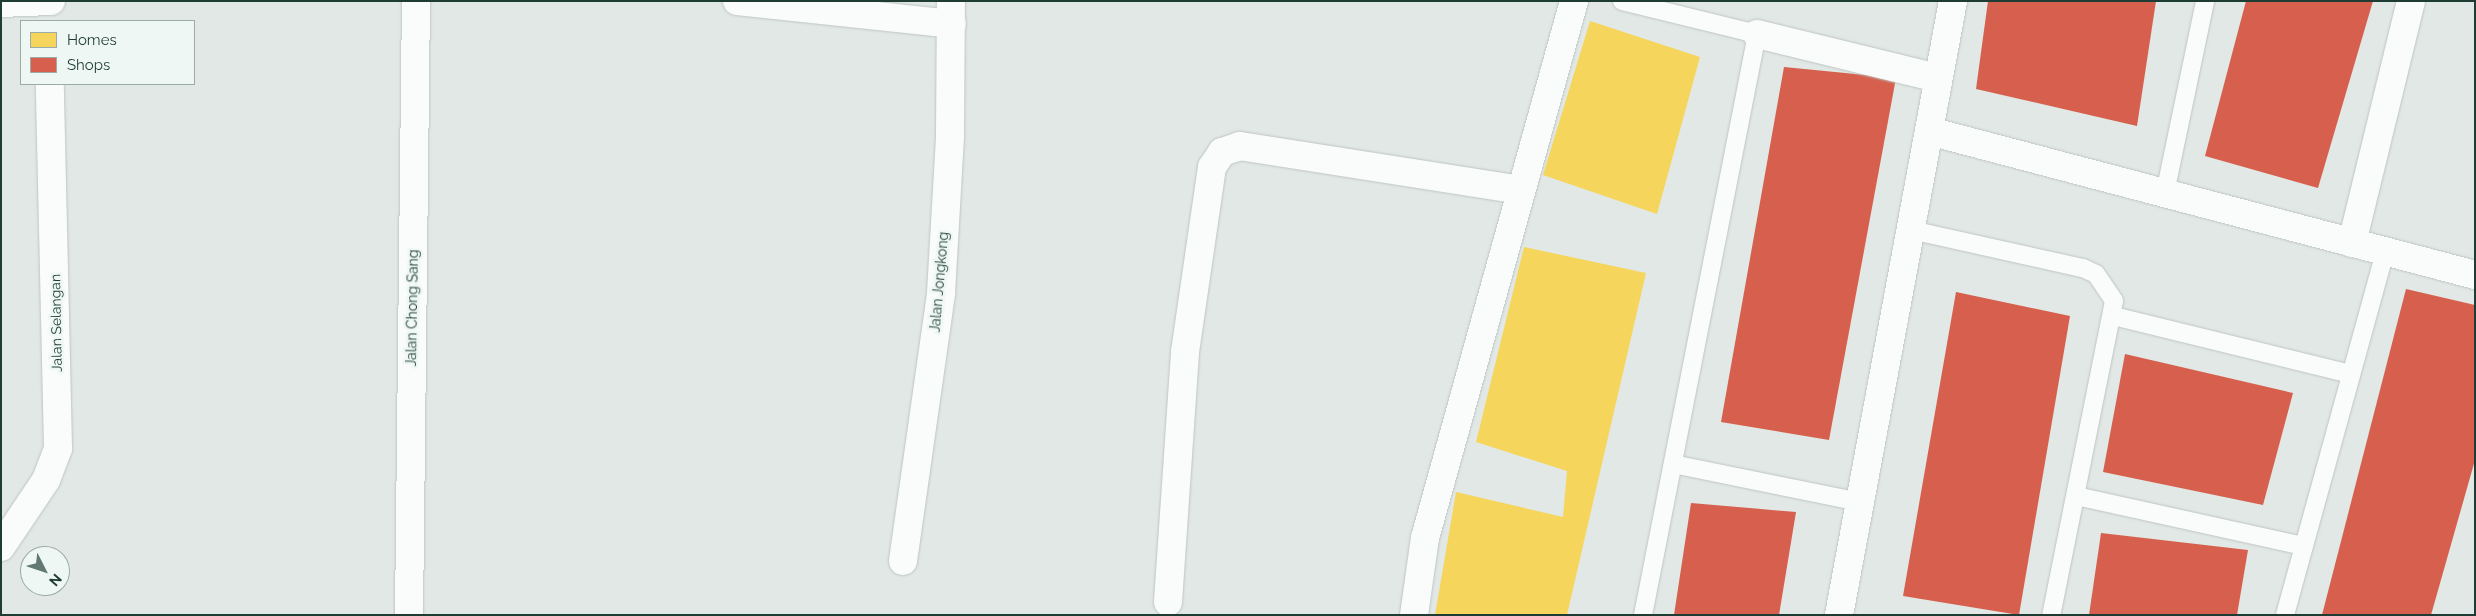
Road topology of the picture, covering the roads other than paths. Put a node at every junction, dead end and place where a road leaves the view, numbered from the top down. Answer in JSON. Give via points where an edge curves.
{"nodes":[{"id":1,"x":52,"y":1,"type":"edge"},
{"id":2,"x":416,"y":1,"type":"edge"},
{"id":3,"x":737,"y":1,"type":"edge"},
{"id":4,"x":1574,"y":1,"type":"edge"},
{"id":5,"x":1622,"y":1,"type":"edge"},
{"id":6,"x":1953,"y":1,"type":"edge"},
{"id":7,"x":2205,"y":1,"type":"edge"},
{"id":8,"x":2411,"y":1,"type":"edge"},
{"id":9,"x":1,"y":3,"type":"edge"},
{"id":10,"x":952,"y":13,"type":"edge"},
{"id":11,"x":52,"y":20,"type":"edge"},
{"id":12,"x":1757,"y":34,"type":"junction"},
{"id":13,"x":1938,"y":78,"type":"junction"},
{"id":14,"x":50,"y":85,"type":"edge"},
{"id":15,"x":1929,"y":131,"type":"junction"},
{"id":16,"x":1521,"y":190,"type":"junction"},
{"id":17,"x":2165,"y":194,"type":"junction"},
{"id":18,"x":1911,"y":230,"type":"junction"},
{"id":19,"x":2352,"y":243,"type":"junction"},
{"id":20,"x":2385,"y":251,"type":"junction"},
{"id":21,"x":2475,"y":275,"type":"edge"},
{"id":22,"x":2113,"y":316,"type":"junction"},
{"id":23,"x":2352,"y":374,"type":"junction"},
{"id":24,"x":1673,"y":464,"type":"junction"},
{"id":25,"x":2076,"y":496,"type":"junction"},
{"id":26,"x":1860,"y":502,"type":"junction"},
{"id":27,"x":2304,"y":546,"type":"junction"},
{"id":28,"x":1,"y":547,"type":"edge"},
{"id":29,"x":903,"y":561,"type":"dead end"},
{"id":30,"x":1168,"y":602,"type":"dead end"},
{"id":31,"x":409,"y":615,"type":"edge"},
{"id":32,"x":1414,"y":615,"type":"edge"},
{"id":33,"x":1643,"y":615,"type":"edge"},
{"id":34,"x":1839,"y":615,"type":"edge"},
{"id":35,"x":2051,"y":615,"type":"edge"},
{"id":36,"x":2285,"y":615,"type":"edge"}],
"edges":[{"from":1,"to":9,"type":"street"},
{"from":1,"to":11,"type":"street"},
{"from":2,"to":31,"type":"street","name":"Jalan Chong Sang"},
{"from":3,"to":10,"type":"street"},
{"from":4,"to":16,"type":"street"},
{"from":5,"to":12,"type":"lane"},
{"from":6,"to":13,"type":"street"},
{"from":7,"to":17,"type":"lane"},
{"from":8,"to":19,"type":"street"},
{"from":10,"to":29,"type":"street","name":"Jalan Jongkong","via":[[941,293]]},
{"from":12,"to":13,"type":"street"},
{"from":12,"to":24,"type":"lane"},
{"from":13,"to":15,"type":"street"},
{"from":14,"to":28,"type":"street","name":"Jalan Selangan","via":[[58,448],[46,480]]},
{"from":15,"to":17,"type":"street"},
{"from":15,"to":18,"type":"street"},
{"from":16,"to":30,"type":"street","via":[[1240,146],[1222,152],[1212,167],[1185,352]]},
{"from":16,"to":32,"type":"street","via":[[1425,538]]},
{"from":17,"to":19,"type":"street"},
{"from":18,"to":22,"type":"lane","via":[[2096,274],[2114,301]]},
{"from":18,"to":26,"type":"street"},
{"from":19,"to":20,"type":"street"},
{"from":20,"to":21,"type":"street"},
{"from":20,"to":23,"type":"lane"},
{"from":22,"to":23,"type":"lane"},
{"from":22,"to":25,"type":"lane"},
{"from":23,"to":27,"type":"lane"},
{"from":24,"to":26,"type":"lane"},
{"from":24,"to":33,"type":"lane"},
{"from":25,"to":27,"type":"lane"},
{"from":25,"to":35,"type":"lane"},
{"from":26,"to":34,"type":"street"},
{"from":27,"to":36,"type":"lane"}]}
